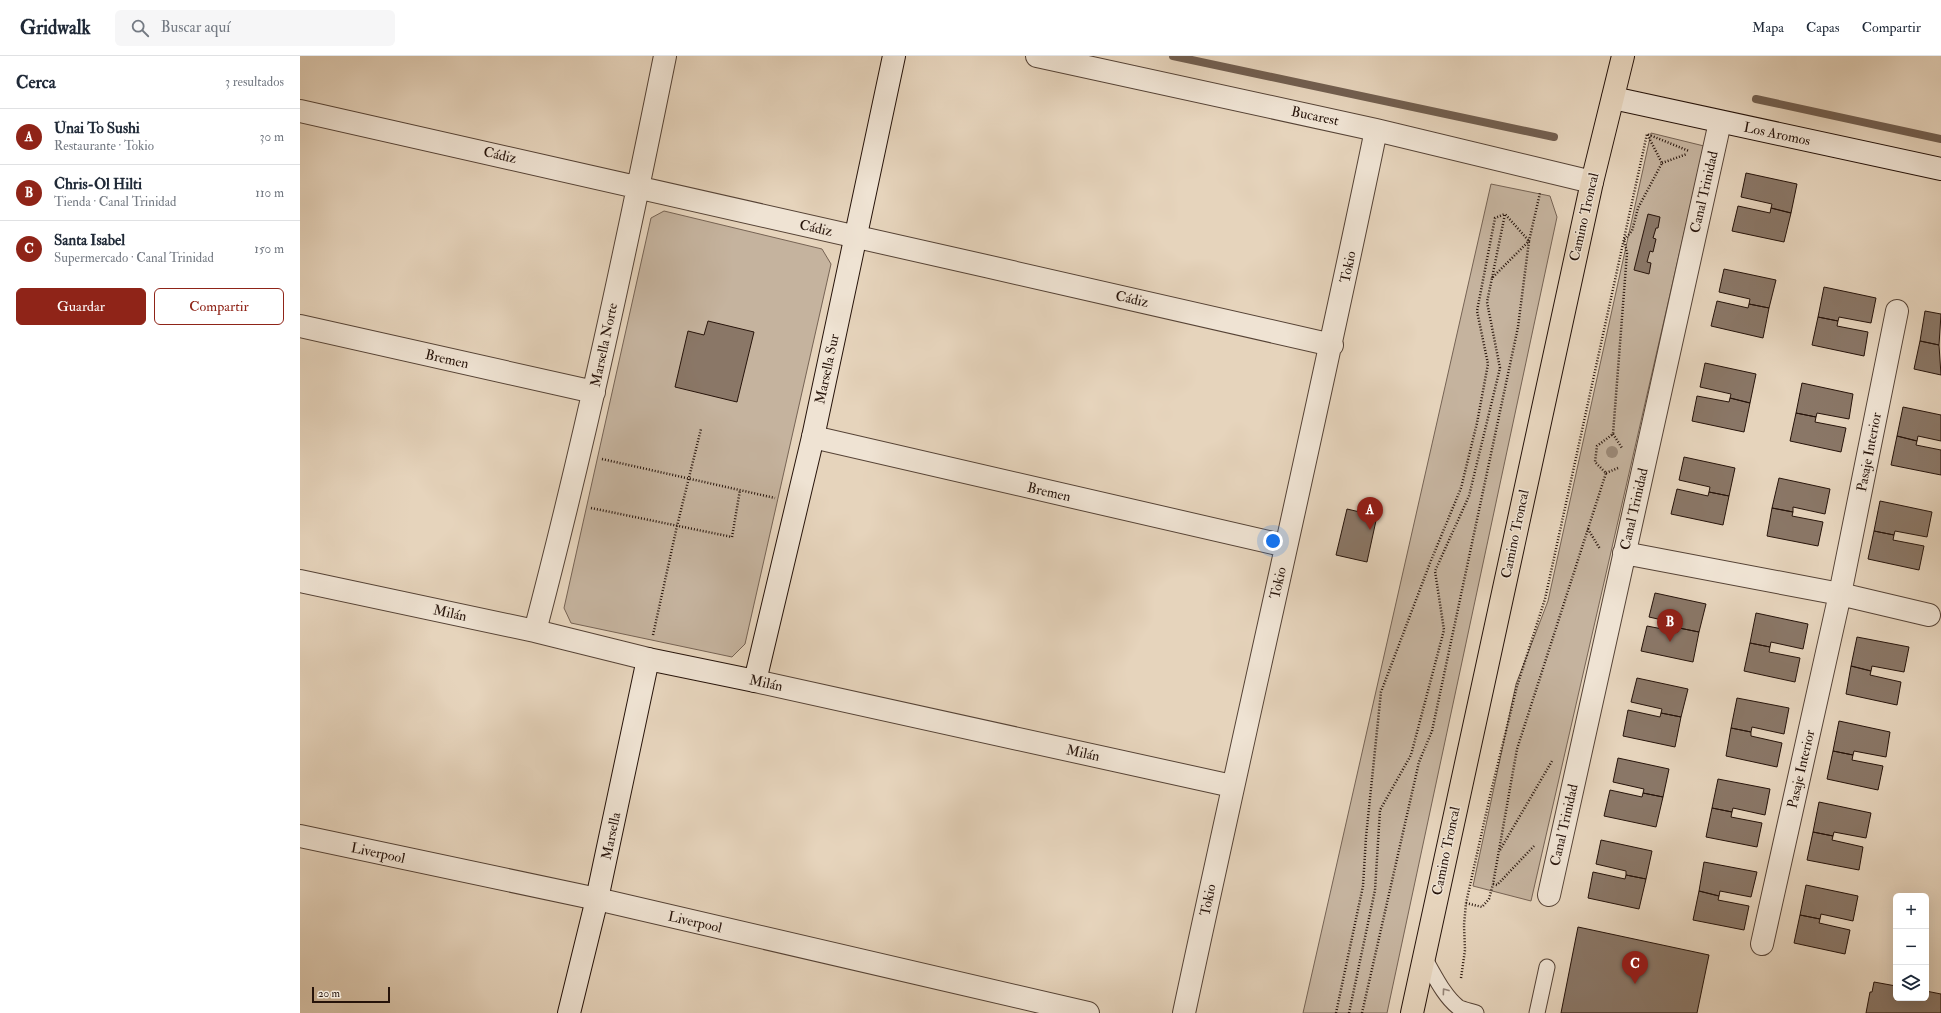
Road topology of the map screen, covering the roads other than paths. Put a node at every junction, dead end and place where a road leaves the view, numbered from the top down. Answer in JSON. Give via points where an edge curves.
{"nodes":[{"id":1,"x":665,"y":56,"type":"edge"},
{"id":2,"x":894,"y":56,"type":"edge"},
{"id":3,"x":1037,"y":56,"type":"edge"},
{"id":4,"x":1623,"y":56,"type":"edge"},
{"id":5,"x":1614,"y":98,"type":"junction"},
{"id":6,"x":300,"y":111,"type":"edge"},
{"id":7,"x":1720,"y":122,"type":"junction"},
{"id":8,"x":1376,"y":130,"type":"junction"},
{"id":9,"x":1941,"y":169,"type":"edge"},
{"id":10,"x":1592,"y":182,"type":"junction"},
{"id":11,"x":639,"y":186,"type":"junction"},
{"id":12,"x":856,"y":237,"type":"junction"},
{"id":13,"x":1897,"y":311,"type":"dead end"},
{"id":14,"x":300,"y":326,"type":"edge"},
{"id":15,"x":1332,"y":344,"type":"junction"},
{"id":16,"x":594,"y":392,"type":"junction"},
{"id":17,"x":813,"y":437,"type":"junction"},
{"id":18,"x":1286,"y":546,"type":"junction"},
{"id":19,"x":1624,"y":553,"type":"junction"},
{"id":20,"x":300,"y":581,"type":"edge"},
{"id":21,"x":1840,"y":594,"type":"junction"},
{"id":22,"x":1929,"y":614,"type":"dead end"},
{"id":23,"x":535,"y":631,"type":"junction"},
{"id":24,"x":648,"y":659,"type":"junction"},
{"id":25,"x":755,"y":681,"type":"junction"},
{"id":26,"x":1232,"y":786,"type":"junction"},
{"id":27,"x":300,"y":836,"type":"edge"},
{"id":28,"x":1548,"y":895,"type":"dead end"},
{"id":29,"x":597,"y":900,"type":"junction"},
{"id":30,"x":1762,"y":944,"type":"dead end"},
{"id":31,"x":1424,"y":958,"type":"junction"},
{"id":32,"x":1547,"y":967,"type":"dead end"},
{"id":33,"x":569,"y":1013,"type":"edge"},
{"id":34,"x":1088,"y":1013,"type":"edge"},
{"id":35,"x":1184,"y":1013,"type":"edge"},
{"id":36,"x":1412,"y":1013,"type":"edge"},
{"id":37,"x":1476,"y":1013,"type":"edge"},
{"id":38,"x":1537,"y":1013,"type":"edge"}],
"edges":[{"from":1,"to":11,"type":"street","name":"Marsella Norte"},
{"from":2,"to":12,"type":"street","name":"Marsella Sur"},
{"from":3,"to":8,"type":"street","name":"Bucarest"},
{"from":4,"to":5,"type":"main road","name":"Camino Troncal"},
{"from":5,"to":7,"type":"street","name":"Los Aromos"},
{"from":5,"to":10,"type":"main road","name":"Camino Troncal"},
{"from":6,"to":11,"type":"street","name":"Cádiz"},
{"from":7,"to":9,"type":"street","name":"Los Aromos"},
{"from":7,"to":19,"type":"street","name":"Canal Trinidad"},
{"from":8,"to":10,"type":"street","name":"Bucarest"},
{"from":8,"to":15,"type":"street","name":"Tokio"},
{"from":10,"to":31,"type":"main road","name":"Camino Troncal"},
{"from":11,"to":12,"type":"street","name":"Cádiz"},
{"from":11,"to":16,"type":"street","name":"Marsella Norte"},
{"from":12,"to":15,"type":"street","name":"Cádiz"},
{"from":12,"to":17,"type":"street","name":"Marsella Sur"},
{"from":13,"to":21,"type":"street","name":"Pasaje Interior"},
{"from":14,"to":16,"type":"street","name":"Bremen"},
{"from":15,"to":18,"type":"street","name":"Tokio"},
{"from":16,"to":23,"type":"street","name":"Marsella Norte","via":[[569,503]]},
{"from":17,"to":18,"type":"street","name":"Bremen"},
{"from":17,"to":25,"type":"street","name":"Marsella Sur"},
{"from":18,"to":26,"type":"street","name":"Tokio"},
{"from":19,"to":21,"type":"street"},
{"from":19,"to":28,"type":"street","name":"Canal Trinidad"},
{"from":20,"to":23,"type":"street","name":"Milán"},
{"from":21,"to":22,"type":"street"},
{"from":21,"to":30,"type":"street","name":"Pasaje Interior"},
{"from":23,"to":24,"type":"street","name":"Milán"},
{"from":24,"to":25,"type":"street","name":"Milán"},
{"from":24,"to":29,"type":"street","name":"Marsella"},
{"from":25,"to":26,"type":"street","name":"Milán"},
{"from":26,"to":35,"type":"street","name":"Tokio"},
{"from":27,"to":29,"type":"street","name":"Liverpool"},
{"from":29,"to":33,"type":"street","name":"Marsella"},
{"from":29,"to":34,"type":"street","name":"Liverpool"},
{"from":31,"to":36,"type":"main road","name":"Camino Troncal"},
{"from":37,"to":31,"type":"lane","one_way":true,"via":[[1456,1005],[1445,993]]},
{"from":32,"to":38,"type":"lane"}]}
